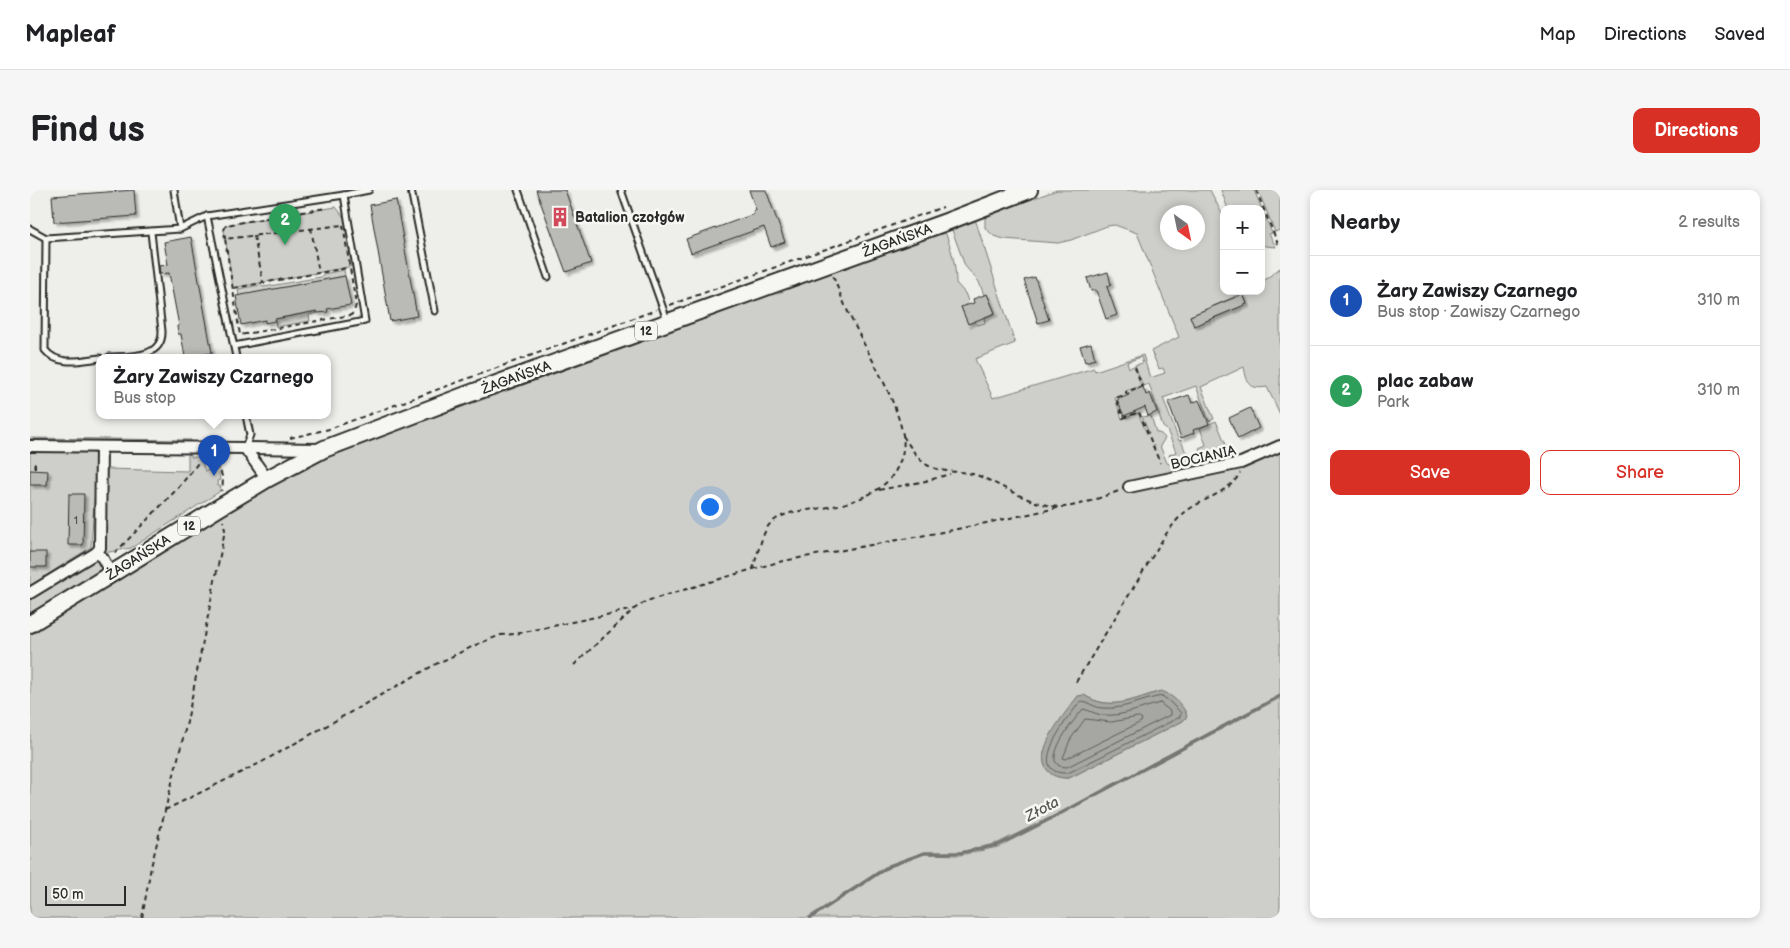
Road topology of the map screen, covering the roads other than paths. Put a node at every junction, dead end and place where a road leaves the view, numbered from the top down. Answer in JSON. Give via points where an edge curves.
{"nodes":[{"id":1,"x":174,"y":190,"type":"edge"},
{"id":2,"x":369,"y":190,"type":"edge"},
{"id":3,"x":411,"y":190,"type":"edge"},
{"id":4,"x":518,"y":190,"type":"edge"},
{"id":5,"x":621,"y":190,"type":"edge"},
{"id":6,"x":1029,"y":190,"type":"edge"},
{"id":7,"x":344,"y":195,"type":"junction"},
{"id":8,"x":207,"y":216,"type":"junction"},
{"id":9,"x":30,"y":229,"type":"edge"},
{"id":10,"x":180,"y":229,"type":"junction"},
{"id":11,"x":151,"y":232,"type":"junction"},
{"id":12,"x":46,"y":238,"type":"junction"},
{"id":13,"x":548,"y":278,"type":"dead end"},
{"id":14,"x":435,"y":311,"type":"dead end"},
{"id":15,"x":668,"y":323,"type":"junction"},
{"id":16,"x":234,"y":346,"type":"junction"},
{"id":17,"x":147,"y":354,"type":"edge"},
{"id":18,"x":235,"y":354,"type":"edge"},
{"id":19,"x":96,"y":358,"type":"edge"},
{"id":20,"x":247,"y":419,"type":"edge"},
{"id":21,"x":30,"y":446,"type":"edge"},
{"id":22,"x":101,"y":446,"type":"junction"},
{"id":23,"x":1280,"y":446,"type":"edge"},
{"id":24,"x":245,"y":448,"type":"junction"},
{"id":25,"x":324,"y":449,"type":"junction"},
{"id":26,"x":267,"y":479,"type":"junction"},
{"id":27,"x":1129,"y":487,"type":"road end"},
{"id":28,"x":99,"y":555,"type":"junction"},
{"id":29,"x":111,"y":574,"type":"junction"},
{"id":30,"x":30,"y":593,"type":"edge"},
{"id":31,"x":30,"y":624,"type":"edge"}],
"edges":[{"from":1,"to":10,"type":"lane"},
{"from":2,"to":7,"type":"lane"},
{"from":3,"to":14,"type":"lane"},
{"from":4,"to":13,"type":"lane"},
{"from":5,"to":15,"type":"lane"},
{"from":6,"to":15,"type":"main road","name":"ŻAGAŃSKA","number":"12"},
{"from":7,"to":8,"type":"lane"},
{"from":7,"to":16,"type":"lane","via":[[366,321]]},
{"from":8,"to":10,"type":"lane"},
{"from":8,"to":16,"type":"lane"},
{"from":9,"to":12,"type":"lane"},
{"from":10,"to":11,"type":"lane"},
{"from":11,"to":12,"type":"lane"},
{"from":11,"to":17,"type":"lane","via":[[162,331],[161,340]]},
{"from":12,"to":19,"type":"lane","via":[[45,350],[63,361]]},
{"from":15,"to":25,"type":"main road","name":"ŻAGAŃSKA","number":"12"},
{"from":16,"to":18,"type":"lane"},
{"from":20,"to":24,"type":"lane","via":[[250,435]]},
{"from":21,"to":22,"type":"street"},
{"from":22,"to":24,"type":"street"},
{"from":22,"to":28,"type":"street"},
{"from":23,"to":27,"type":"street","name":"BOCIANIA","via":[[1247,460]]},
{"from":24,"to":25,"type":"street"},
{"from":24,"to":26,"type":"street"},
{"from":25,"to":26,"type":"main road","name":"ŻAGAŃSKA","number":"12"},
{"from":26,"to":29,"type":"main road","name":"ŻAGAŃSKA","number":"12","via":[[219,501]]},
{"from":28,"to":29,"type":"street"},
{"from":28,"to":30,"type":"street"},
{"from":29,"to":31,"type":"main road","name":"ŻAGAŃSKA","number":"12"}]}
